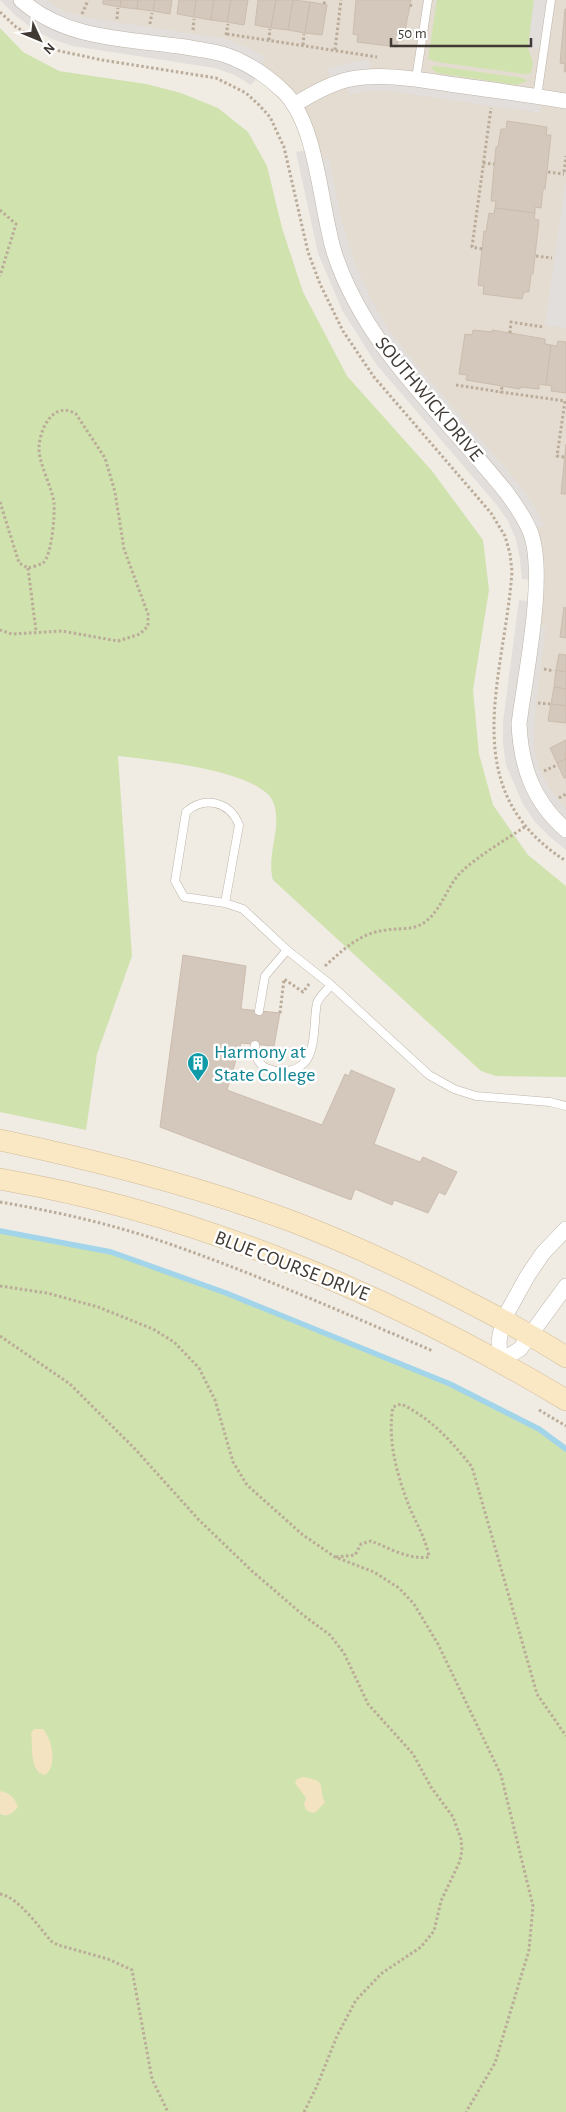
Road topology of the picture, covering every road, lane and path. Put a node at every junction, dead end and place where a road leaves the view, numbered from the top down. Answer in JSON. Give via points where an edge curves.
{"nodes":[{"id":1,"x":21,"y":0,"type":"edge"},
{"id":2,"x":88,"y":0,"type":"edge"},
{"id":3,"x":341,"y":0,"type":"edge"},
{"id":4,"x":428,"y":0,"type":"edge"},
{"id":5,"x":551,"y":0,"type":"edge"},
{"id":6,"x":118,"y":8,"type":"dead end"},
{"id":7,"x":0,"y":12,"type":"edge"},
{"id":8,"x":152,"y":13,"type":"dead end"},
{"id":9,"x":82,"y":14,"type":"dead end"},
{"id":10,"x":194,"y":19,"type":"dead end"},
{"id":11,"x":117,"y":20,"type":"dead end"},
{"id":12,"x":150,"y":24,"type":"dead end"},
{"id":13,"x":228,"y":24,"type":"dead end"},
{"id":14,"x":270,"y":29,"type":"dead end"},
{"id":15,"x":193,"y":30,"type":"dead end"},
{"id":16,"x":304,"y":34,"type":"dead end"},
{"id":17,"x":269,"y":40,"type":"junction"},
{"id":18,"x":303,"y":45,"type":"junction"},
{"id":19,"x":335,"y":50,"type":"junction"},
{"id":20,"x":377,"y":57,"type":"dead end"},
{"id":21,"x":416,"y":79,"type":"junction"},
{"id":22,"x":537,"y":97,"type":"junction"},
{"id":23,"x":566,"y":101,"type":"edge"},
{"id":24,"x":294,"y":105,"type":"junction"},
{"id":25,"x":491,"y":108,"type":"dead end"},
{"id":26,"x":566,"y":156,"type":"edge"},
{"id":27,"x":483,"y":163,"type":"junction"},
{"id":28,"x":494,"y":164,"type":"dead end"},
{"id":29,"x":548,"y":172,"type":"dead end"},
{"id":30,"x":0,"y":210,"type":"edge"},
{"id":31,"x":482,"y":248,"type":"dead end"},
{"id":32,"x":536,"y":256,"type":"dead end"},
{"id":33,"x":552,"y":258,"type":"dead end"},
{"id":34,"x":0,"y":276,"type":"edge"},
{"id":35,"x":542,"y":327,"type":"dead end"},
{"id":36,"x":510,"y":333,"type":"dead end"},
{"id":37,"x":456,"y":385,"type":"dead end"},
{"id":38,"x":502,"y":387,"type":"dead end"},
{"id":39,"x":501,"y":392,"type":"junction"},
{"id":40,"x":565,"y":402,"type":"edge"},
{"id":41,"x":564,"y":457,"type":"dead end"},
{"id":42,"x":0,"y":502,"type":"edge"},
{"id":43,"x":28,"y":568,"type":"junction"},
{"id":44,"x":0,"y":630,"type":"edge"},
{"id":45,"x":36,"y":631,"type":"junction"},
{"id":46,"x":543,"y":669,"type":"dead end"},
{"id":47,"x":554,"y":671,"type":"dead end"},
{"id":48,"x":538,"y":703,"type":"dead end"},
{"id":49,"x":550,"y":704,"type":"dead end"},
{"id":50,"x":557,"y":765,"type":"dead end"},
{"id":51,"x":544,"y":772,"type":"dead end"},
{"id":52,"x":566,"y":794,"type":"edge"},
{"id":53,"x":559,"y":798,"type":"dead end"},
{"id":54,"x":526,"y":826,"type":"junction"},
{"id":55,"x":566,"y":830,"type":"edge"},
{"id":56,"x":566,"y":861,"type":"edge"},
{"id":57,"x":224,"y":903,"type":"junction"},
{"id":58,"x":287,"y":950,"type":"junction"},
{"id":59,"x":316,"y":974,"type":"junction"},
{"id":60,"x":331,"y":985,"type":"junction"},
{"id":61,"x":259,"y":1011,"type":"dead end"},
{"id":62,"x":280,"y":1013,"type":"dead end"},
{"id":63,"x":255,"y":1045,"type":"dead end"},
{"id":64,"x":566,"y":1106,"type":"edge"},
{"id":65,"x":0,"y":1140,"type":"edge"},
{"id":66,"x":0,"y":1179,"type":"edge"},
{"id":67,"x":0,"y":1202,"type":"edge"},
{"id":68,"x":566,"y":1229,"type":"edge"},
{"id":69,"x":0,"y":1286,"type":"edge"},
{"id":70,"x":566,"y":1286,"type":"edge"},
{"id":71,"x":503,"y":1320,"type":"junction"},
{"id":72,"x":0,"y":1336,"type":"edge"},
{"id":73,"x":531,"y":1336,"type":"junction"},
{"id":74,"x":442,"y":1355,"type":"dead end"},
{"id":75,"x":566,"y":1356,"type":"edge"},
{"id":76,"x":500,"y":1361,"type":"junction"},
{"id":77,"x":566,"y":1400,"type":"edge"},
{"id":78,"x":532,"y":1406,"type":"dead end"},
{"id":79,"x":566,"y":1426,"type":"edge"},
{"id":80,"x":335,"y":1557,"type":"junction"},
{"id":81,"x":566,"y":1736,"type":"edge"},
{"id":82,"x":0,"y":1894,"type":"edge"},
{"id":83,"x":168,"y":2112,"type":"edge"},
{"id":84,"x":304,"y":2112,"type":"edge"},
{"id":85,"x":466,"y":2112,"type":"edge"}],
"edges":[{"from":1,"to":24,"type":"street","name":"SOUTHWICK DRIVE","via":[[50,22],[71,30],[196,49],[238,60],[262,74]]},
{"from":2,"to":9,"type":"path"},
{"from":3,"to":19,"type":"path"},
{"from":4,"to":21,"type":"lane"},
{"from":5,"to":22,"type":"lane"},
{"from":6,"to":11,"type":"path"},
{"from":7,"to":54,"type":"path","via":[[16,28],[55,50],[216,78],[246,93],[270,117],[284,147],[308,252],[343,331],[374,377],[486,507],[504,536],[512,571],[493,733],[500,778]]},
{"from":8,"to":12,"type":"path"},
{"from":10,"to":15,"type":"path"},
{"from":13,"to":17,"type":"path","via":[[227,35]]},
{"from":14,"to":17,"type":"path"},
{"from":16,"to":18,"type":"path"},
{"from":17,"to":18,"type":"path"},
{"from":18,"to":19,"type":"path"},
{"from":19,"to":20,"type":"path"},
{"from":21,"to":22,"type":"street"},
{"from":21,"to":24,"type":"street","via":[[382,76],[346,80]]},
{"from":22,"to":23,"type":"street"},
{"from":24,"to":55,"type":"street","name":"SOUTHWICK DRIVE","via":[[310,143],[335,253],[353,300],[398,368],[506,492],[530,532],[536,580],[519,724],[520,748],[526,774],[540,801]]},
{"from":25,"to":27,"type":"path"},
{"from":26,"to":29,"type":"path","via":[[564,173]]},
{"from":27,"to":28,"type":"path"},
{"from":27,"to":31,"type":"path","via":[[472,247]]},
{"from":30,"to":34,"type":"path","via":[[16,224]]},
{"from":32,"to":33,"type":"path"},
{"from":35,"to":36,"type":"path","via":[[511,322]]},
{"from":37,"to":39,"type":"path"},
{"from":38,"to":39,"type":"path"},
{"from":39,"to":40,"type":"path"},
{"from":40,"to":41,"type":"path","via":[[557,456]]},
{"from":42,"to":43,"type":"path","via":[[18,563]]},
{"from":43,"to":45,"type":"path"},
{"from":43,"to":45,"type":"path","via":[[42,563],[52,538],[54,503],[39,448],[44,425],[54,412],[71,410],[87,428],[105,458],[115,492],[124,549],[148,614],[148,626],[140,634],[118,641],[62,631]]},
{"from":44,"to":45,"type":"path","via":[[12,634]]},
{"from":46,"to":47,"type":"path"},
{"from":48,"to":49,"type":"path"},
{"from":50,"to":51,"type":"path"},
{"from":52,"to":53,"type":"path"},
{"from":54,"to":56,"type":"path"},
{"from":54,"to":59,"type":"path","via":[[459,875],[434,913],[422,924],[367,934],[354,941]]},
{"from":57,"to":57,"type":"lane","via":[[239,825],[235,814],[224,806],[204,802],[194,804],[186,812],[175,881],[184,897]]},
{"from":57,"to":58,"type":"lane","via":[[243,909]]},
{"from":58,"to":59,"type":"lane"},
{"from":58,"to":61,"type":"lane","via":[[265,976]]},
{"from":59,"to":60,"type":"lane"},
{"from":59,"to":62,"type":"path","via":[[303,992],[284,979]]},
{"from":60,"to":63,"type":"lane","via":[[318,1001],[312,1050],[306,1062],[296,1070],[280,1072],[264,1067],[257,1059]]},
{"from":60,"to":64,"type":"lane","via":[[429,1075],[454,1089],[476,1096]]},
{"from":65,"to":71,"type":"main road","name":"BLUE COURSE DRIVE","via":[[75,1156],[232,1200],[357,1248]]},
{"from":66,"to":76,"type":"main road","name":"BLUE COURSE DRIVE","via":[[113,1205],[245,1246],[402,1310]]},
{"from":67,"to":74,"type":"path","via":[[81,1219],[157,1240],[303,1294]]},
{"from":68,"to":71,"type":"street","via":[[543,1253]]},
{"from":69,"to":80,"type":"path","via":[[47,1293],[98,1307],[153,1329],[174,1342],[199,1368],[215,1400],[233,1462],[247,1485],[303,1535]]},
{"from":70,"to":73,"type":"street"},
{"from":71,"to":73,"type":"main road","name":"BLUE COURSE DRIVE"},
{"from":71,"to":76,"type":"street"},
{"from":72,"to":84,"type":"path","via":[[70,1384],[199,1520],[302,1615],[330,1635],[344,1653],[368,1704],[413,1754],[453,1817],[462,1850],[458,1868],[441,1902],[434,1931],[422,1947],[382,1973],[356,2000]]},
{"from":73,"to":75,"type":"main road","name":"BLUE COURSE DRIVE"},
{"from":73,"to":76,"type":"street","via":[[520,1349]]},
{"from":76,"to":77,"type":"main road","name":"BLUE COURSE DRIVE"},
{"from":78,"to":79,"type":"path"},
{"from":80,"to":81,"type":"path","via":[[355,1555],[361,1544],[371,1541],[403,1554],[429,1557],[408,1504],[394,1454],[390,1422],[393,1406],[402,1404],[419,1412],[472,1467],[537,1694]]},
{"from":80,"to":85,"type":"path","via":[[374,1572],[399,1588],[414,1604],[438,1644],[501,1775],[533,1906],[529,1950],[495,2063]]},
{"from":82,"to":83,"type":"path","via":[[16,1903],[50,1941],[132,1970],[152,2079]]}]}
